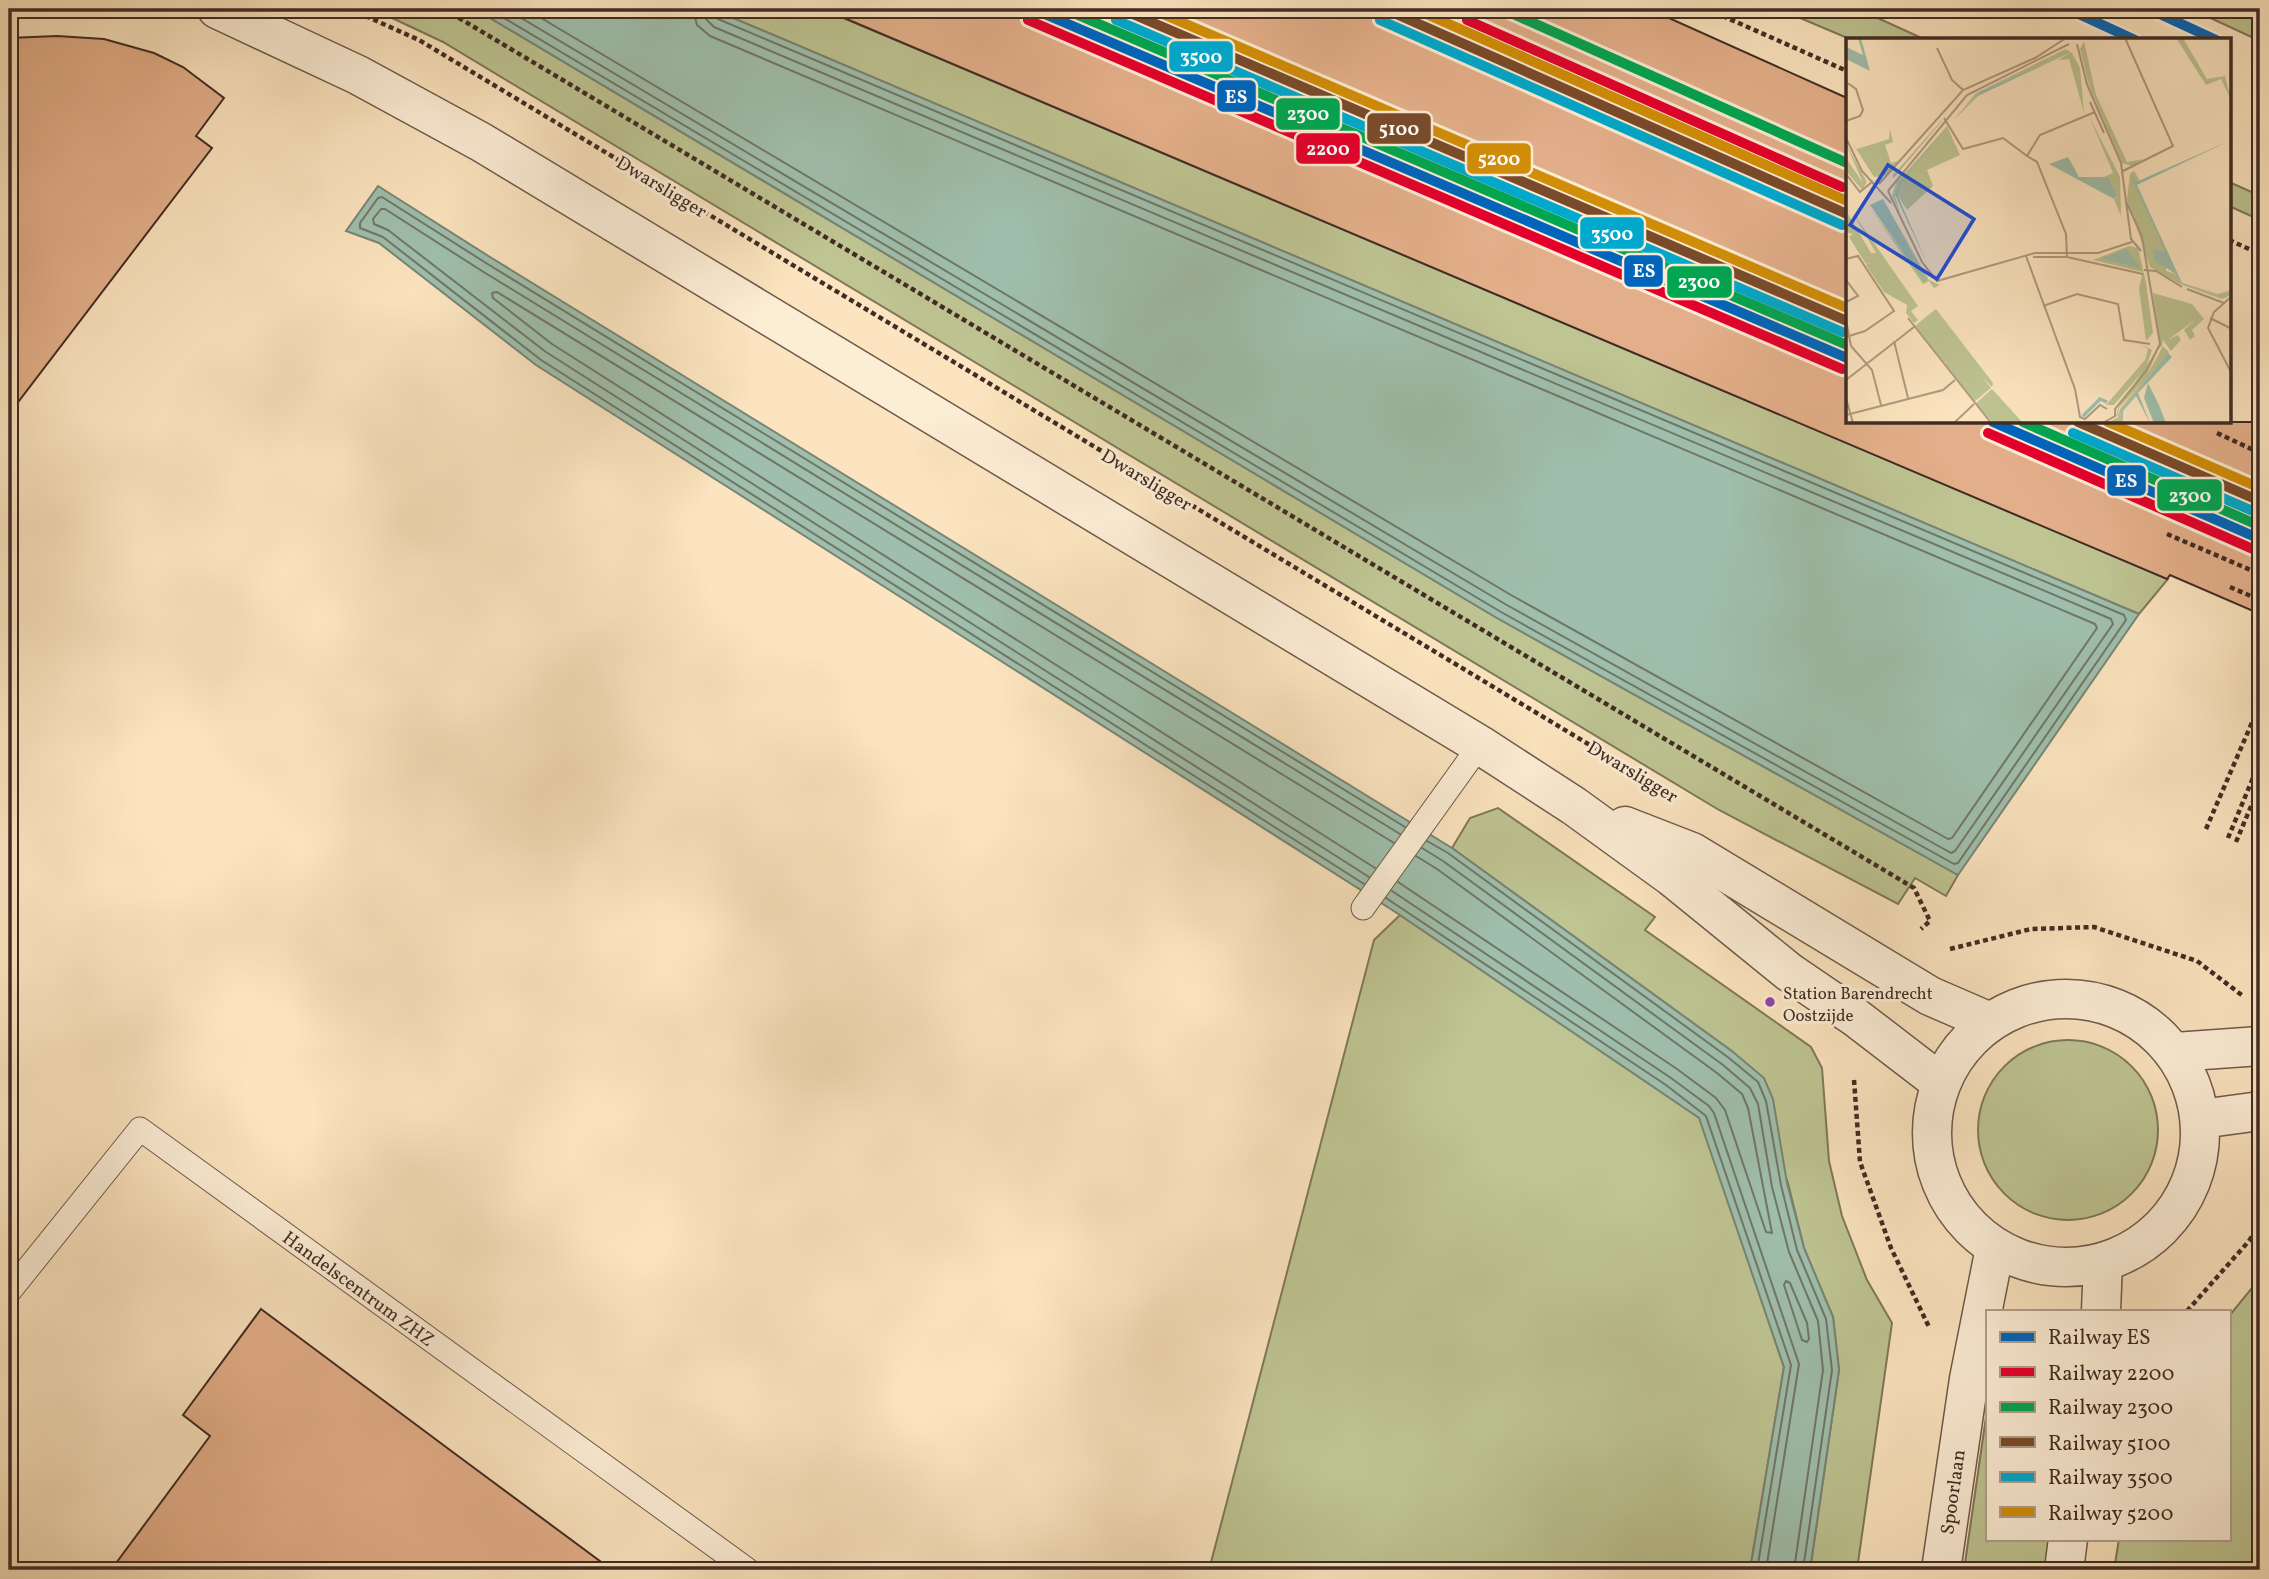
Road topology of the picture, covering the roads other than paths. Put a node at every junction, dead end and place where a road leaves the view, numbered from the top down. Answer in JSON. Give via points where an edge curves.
{"nodes":[{"id":1,"x":217,"y":9,"type":"edge"},
{"id":2,"x":1480,"y":745,"type":"junction"},
{"id":3,"x":1574,"y":806,"type":"junction"},
{"id":4,"x":1363,"y":908,"type":"dead end"},
{"id":5,"x":1990,"y":1022,"type":"junction"},
{"id":6,"x":2260,"y":1046,"type":"edge"},
{"id":7,"x":2175,"y":1052,"type":"junction"},
{"id":8,"x":1941,"y":1083,"type":"junction"},
{"id":9,"x":2260,"y":1111,"type":"edge"},
{"id":10,"x":2201,"y":1119,"type":"junction"},
{"id":11,"x":1995,"y":1248,"type":"junction"},
{"id":12,"x":2103,"y":1262,"type":"junction"},
{"id":13,"x":9,"y":1292,"type":"edge"},
{"id":14,"x":2101,"y":1310,"type":"edge"},
{"id":15,"x":2068,"y":1540,"type":"edge"},
{"id":16,"x":748,"y":1570,"type":"edge"},
{"id":17,"x":1941,"y":1570,"type":"edge"},
{"id":18,"x":2064,"y":1570,"type":"edge"}],
"edges":[{"from":1,"to":2,"type":"street","via":[[358,75],[481,142]]},
{"from":2,"to":3,"type":"street"},
{"from":2,"to":4,"type":"lane"},
{"from":3,"to":5,"type":"street","via":[[1692,852],[1930,996]]},
{"from":3,"to":8,"type":"street"},
{"from":5,"to":7,"type":"street","via":[[2048,1000],[2089,1000],[2128,1012]]},
{"from":5,"to":8,"type":"street","via":[[1961,1049]]},
{"from":6,"to":7,"type":"street"},
{"from":7,"to":10,"type":"street","via":[[2188,1073]]},
{"from":8,"to":11,"type":"street","via":[[1933,1113],[1938,1175],[1970,1228]]},
{"from":9,"to":10,"type":"street"},
{"from":10,"to":12,"type":"street","via":[[2193,1181],[2178,1209],[2132,1250]]},
{"from":11,"to":12,"type":"street","via":[[2048,1267]]},
{"from":11,"to":17,"type":"street","name":"Spoorlaan","via":[[1969,1379]]},
{"from":12,"to":14,"type":"street"},
{"from":13,"to":16,"type":"lane","name":"Handelscentrum ZHZ","via":[[139,1129]]},
{"from":15,"to":18,"type":"street"}]}
